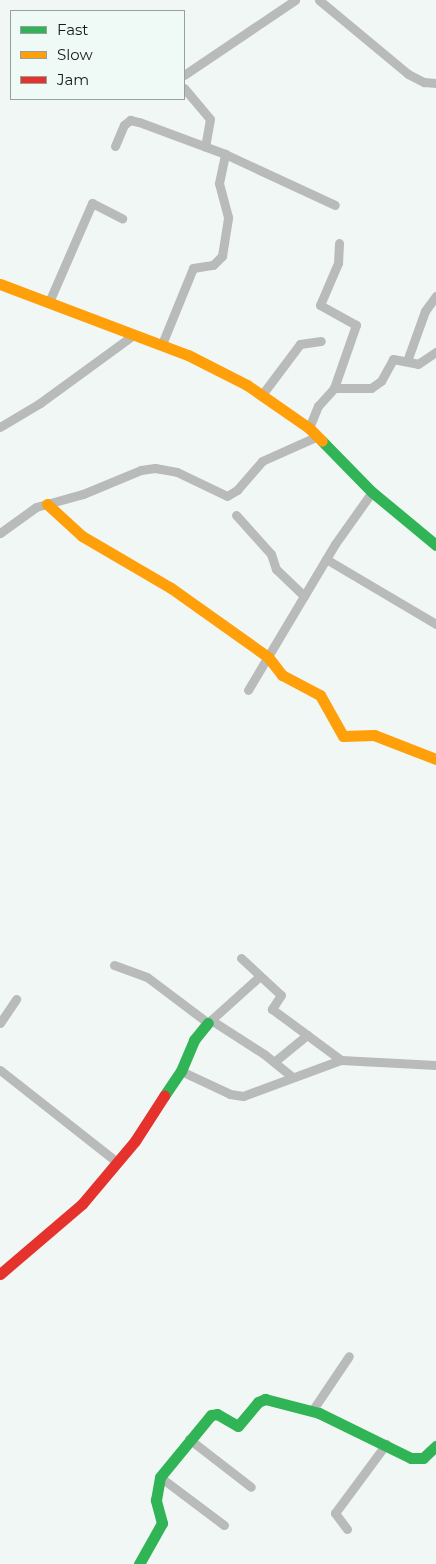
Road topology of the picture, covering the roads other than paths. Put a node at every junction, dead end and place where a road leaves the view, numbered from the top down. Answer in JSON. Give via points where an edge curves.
{"nodes":[{"id":1,"x":295,"y":0,"type":"edge"},
{"id":2,"x":319,"y":0,"type":"edge"},
{"id":3,"x":185,"y":74,"type":"edge"},
{"id":4,"x":436,"y":83,"type":"edge"},
{"id":5,"x":185,"y":89,"type":"edge"},
{"id":6,"x":115,"y":146,"type":"dead end"},
{"id":7,"x":205,"y":147,"type":"junction"},
{"id":8,"x":224,"y":154,"type":"junction"},
{"id":9,"x":335,"y":205,"type":"dead end"},
{"id":10,"x":122,"y":218,"type":"dead end"},
{"id":11,"x":339,"y":243,"type":"dead end"},
{"id":12,"x":0,"y":284,"type":"edge"},
{"id":13,"x":436,"y":296,"type":"edge"},
{"id":14,"x":49,"y":302,"type":"junction"},
{"id":15,"x":132,"y":336,"type":"junction"},
{"id":16,"x":321,"y":341,"type":"dead end"},
{"id":17,"x":162,"y":344,"type":"junction"},
{"id":18,"x":436,"y":352,"type":"edge"},
{"id":19,"x":408,"y":361,"type":"junction"},
{"id":20,"x":334,"y":388,"type":"junction"},
{"id":21,"x":261,"y":396,"type":"junction"},
{"id":22,"x":0,"y":428,"type":"edge"},
{"id":23,"x":309,"y":428,"type":"junction"},
{"id":24,"x":318,"y":436,"type":"junction"},
{"id":25,"x":372,"y":492,"type":"junction"},
{"id":26,"x":47,"y":504,"type":"junction"},
{"id":27,"x":236,"y":515,"type":"dead end"},
{"id":28,"x":0,"y":533,"type":"edge"},
{"id":29,"x":436,"y":545,"type":"edge"},
{"id":30,"x":326,"y":559,"type":"junction"},
{"id":31,"x":304,"y":596,"type":"junction"},
{"id":32,"x":436,"y":624,"type":"edge"},
{"id":33,"x":268,"y":657,"type":"junction"},
{"id":34,"x":248,"y":690,"type":"dead end"},
{"id":35,"x":436,"y":759,"type":"edge"},
{"id":36,"x":241,"y":958,"type":"dead end"},
{"id":37,"x":114,"y":965,"type":"dead end"},
{"id":38,"x":259,"y":977,"type":"junction"},
{"id":39,"x":16,"y":999,"type":"dead end"},
{"id":40,"x":210,"y":1021,"type":"junction"},
{"id":41,"x":0,"y":1023,"type":"edge"},
{"id":42,"x":307,"y":1035,"type":"junction"},
{"id":43,"x":341,"y":1060,"type":"junction"},
{"id":44,"x":274,"y":1062,"type":"junction"},
{"id":45,"x":436,"y":1065,"type":"edge"},
{"id":46,"x":0,"y":1070,"type":"edge"},
{"id":47,"x":181,"y":1071,"type":"junction"},
{"id":48,"x":292,"y":1077,"type":"junction"},
{"id":49,"x":117,"y":1162,"type":"junction"},
{"id":50,"x":0,"y":1274,"type":"edge"},
{"id":51,"x":349,"y":1356,"type":"dead end"},
{"id":52,"x":312,"y":1411,"type":"junction"},
{"id":53,"x":189,"y":1439,"type":"junction"},
{"id":54,"x":386,"y":1444,"type":"junction"},
{"id":55,"x":436,"y":1446,"type":"edge"},
{"id":56,"x":160,"y":1477,"type":"junction"},
{"id":57,"x":251,"y":1487,"type":"dead end"},
{"id":58,"x":224,"y":1525,"type":"dead end"},
{"id":59,"x":347,"y":1529,"type":"dead end"},
{"id":60,"x":139,"y":1564,"type":"edge"}],
"edges":[{"from":1,"to":3,"type":"street"},
{"from":2,"to":4,"type":"street","via":[[408,74],[424,82]]},
{"from":5,"to":7,"type":"street","via":[[210,119]]},
{"from":6,"to":7,"type":"street","via":[[124,125],[130,120]]},
{"from":7,"to":8,"type":"street"},
{"from":8,"to":9,"type":"street"},
{"from":8,"to":17,"type":"street","via":[[219,183],[228,217],[222,256],[213,265],[193,268]]},
{"from":10,"to":14,"type":"street","via":[[92,203]]},
{"from":11,"to":20,"type":"street","via":[[338,263],[320,305],[356,326]]},
{"from":12,"to":14,"type":"street"},
{"from":13,"to":19,"type":"street","via":[[425,311]]},
{"from":14,"to":15,"type":"street"},
{"from":15,"to":17,"type":"street"},
{"from":15,"to":22,"type":"street"},
{"from":16,"to":21,"type":"street","via":[[300,344]]},
{"from":17,"to":21,"type":"street","via":[[230,375]]},
{"from":18,"to":19,"type":"street","via":[[421,363]]},
{"from":19,"to":20,"type":"street","via":[[394,359],[389,362],[381,381],[371,388]]},
{"from":20,"to":23,"type":"street","via":[[318,406]]},
{"from":21,"to":23,"type":"street"},
{"from":23,"to":24,"type":"street"},
{"from":24,"to":25,"type":"street"},
{"from":24,"to":26,"type":"street","via":[[262,461],[238,490],[227,496],[177,472],[155,468],[141,470]]},
{"from":25,"to":29,"type":"street"},
{"from":25,"to":30,"type":"street"},
{"from":26,"to":28,"type":"street","via":[[34,509]]},
{"from":26,"to":33,"type":"street","via":[[82,536],[146,572]]},
{"from":27,"to":31,"type":"street","via":[[270,552],[276,569]]},
{"from":30,"to":31,"type":"street"},
{"from":30,"to":32,"type":"street"},
{"from":31,"to":33,"type":"street"},
{"from":33,"to":34,"type":"street"},
{"from":33,"to":35,"type":"street","via":[[282,675],[320,695],[338,730],[346,737],[374,735]]},
{"from":36,"to":38,"type":"street"},
{"from":37,"to":40,"type":"street","via":[[147,977]]},
{"from":38,"to":40,"type":"street"},
{"from":38,"to":42,"type":"street","via":[[281,995],[272,1009]]},
{"from":39,"to":41,"type":"street"},
{"from":40,"to":44,"type":"street"},
{"from":40,"to":47,"type":"street","via":[[194,1040]]},
{"from":42,"to":43,"type":"street"},
{"from":42,"to":44,"type":"street"},
{"from":43,"to":45,"type":"street"},
{"from":43,"to":48,"type":"street"},
{"from":44,"to":48,"type":"street"},
{"from":46,"to":49,"type":"street"},
{"from":47,"to":48,"type":"street","via":[[237,1096]]},
{"from":47,"to":49,"type":"street","via":[[135,1141]]},
{"from":49,"to":50,"type":"street","via":[[82,1204]]},
{"from":51,"to":52,"type":"street"},
{"from":52,"to":53,"type":"street","via":[[261,1399],[241,1425],[232,1424],[217,1414],[211,1415]]},
{"from":52,"to":54,"type":"street"},
{"from":53,"to":56,"type":"street"},
{"from":53,"to":57,"type":"street"},
{"from":54,"to":55,"type":"street","via":[[417,1459],[428,1455]]},
{"from":54,"to":59,"type":"street","via":[[335,1513]]},
{"from":56,"to":58,"type":"street"},
{"from":56,"to":60,"type":"street","via":[[156,1500],[162,1523]]}]}
